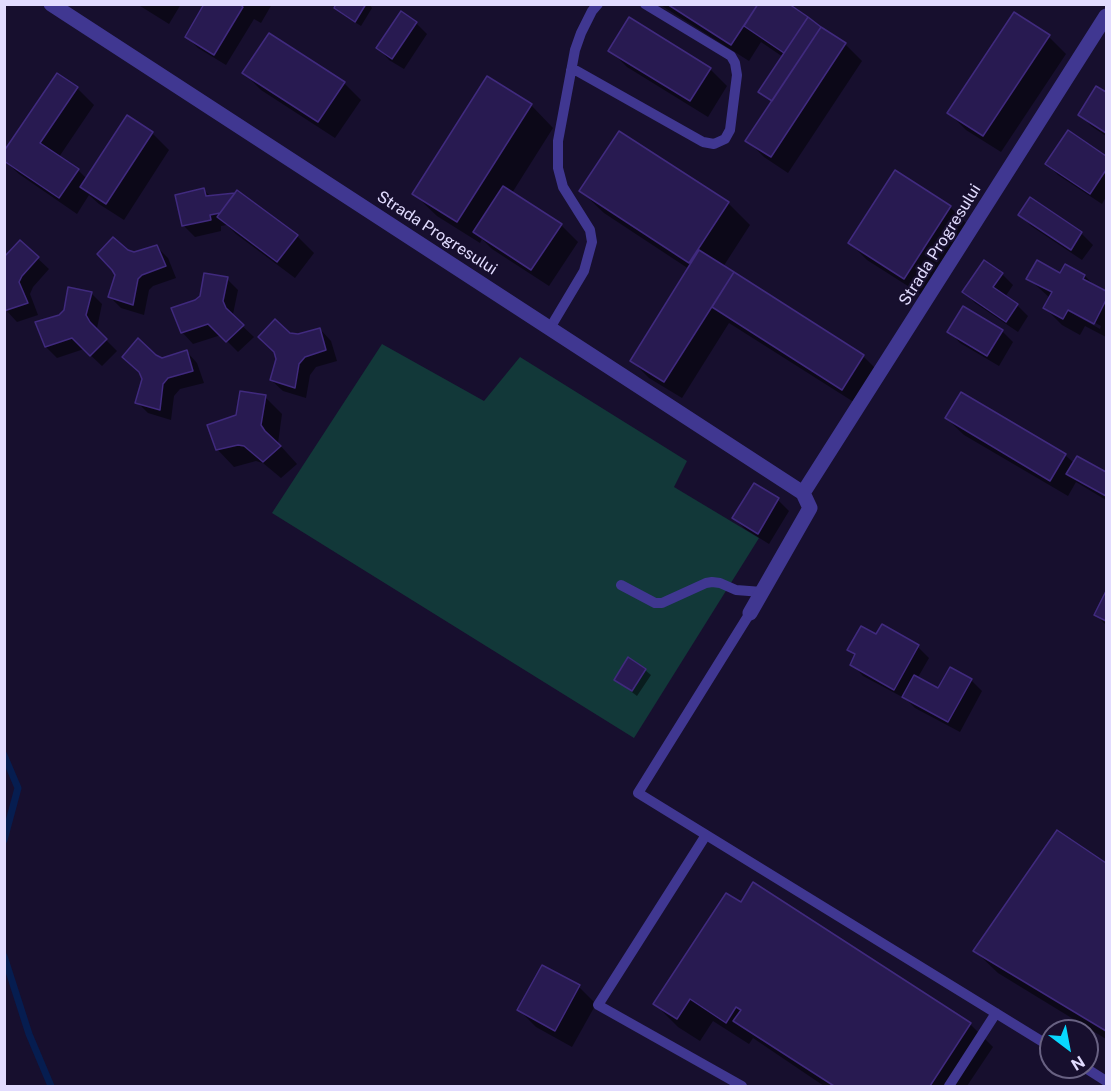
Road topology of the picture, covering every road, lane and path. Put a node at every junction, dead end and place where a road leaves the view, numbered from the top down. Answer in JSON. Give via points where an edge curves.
{"nodes":[{"id":1,"x":51,"y":4,"type":"edge"},
{"id":2,"x":598,"y":4,"type":"edge"},
{"id":3,"x":645,"y":4,"type":"edge"},
{"id":4,"x":1107,"y":16,"type":"edge"},
{"id":5,"x":571,"y":70,"type":"junction"},
{"id":6,"x":550,"y":328,"type":"junction"},
{"id":7,"x":803,"y":493,"type":"junction"},
{"id":8,"x":621,"y":585,"type":"dead end"},
{"id":9,"x":762,"y":592,"type":"junction"},
{"id":10,"x":750,"y":613,"type":"joint"},
{"id":11,"x":706,"y":835,"type":"junction"},
{"id":12,"x":996,"y":1013,"type":"junction"},
{"id":13,"x":1039,"y":1040,"type":"edge"},
{"id":14,"x":742,"y":1086,"type":"edge"},
{"id":15,"x":949,"y":1086,"type":"edge"}],
"edges":[{"from":1,"to":6,"type":"street","name":"Strada Progresului"},
{"from":2,"to":5,"type":"lane","via":[[581,33]]},
{"from":3,"to":5,"type":"lane","via":[[731,56],[737,75],[730,130],[724,139],[714,144],[703,142]]},
{"from":4,"to":7,"type":"street","name":"Strada Progresului"},
{"from":5,"to":6,"type":"lane","via":[[558,141],[558,168],[563,187],[590,230],[592,242],[584,272]]},
{"from":6,"to":7,"type":"street","name":"Strada Progresului"},
{"from":7,"to":9,"type":"street","via":[[810,508]]},
{"from":8,"to":9,"type":"lane","via":[[655,603],[712,582],[736,590]]},
{"from":9,"to":10,"type":"street"},
{"from":10,"to":11,"type":"lane","via":[[638,793]]},
{"from":11,"to":12,"type":"lane"},
{"from":11,"to":14,"type":"lane","via":[[598,1005]]},
{"from":12,"to":13,"type":"lane"},
{"from":12,"to":15,"type":"lane"}]}
